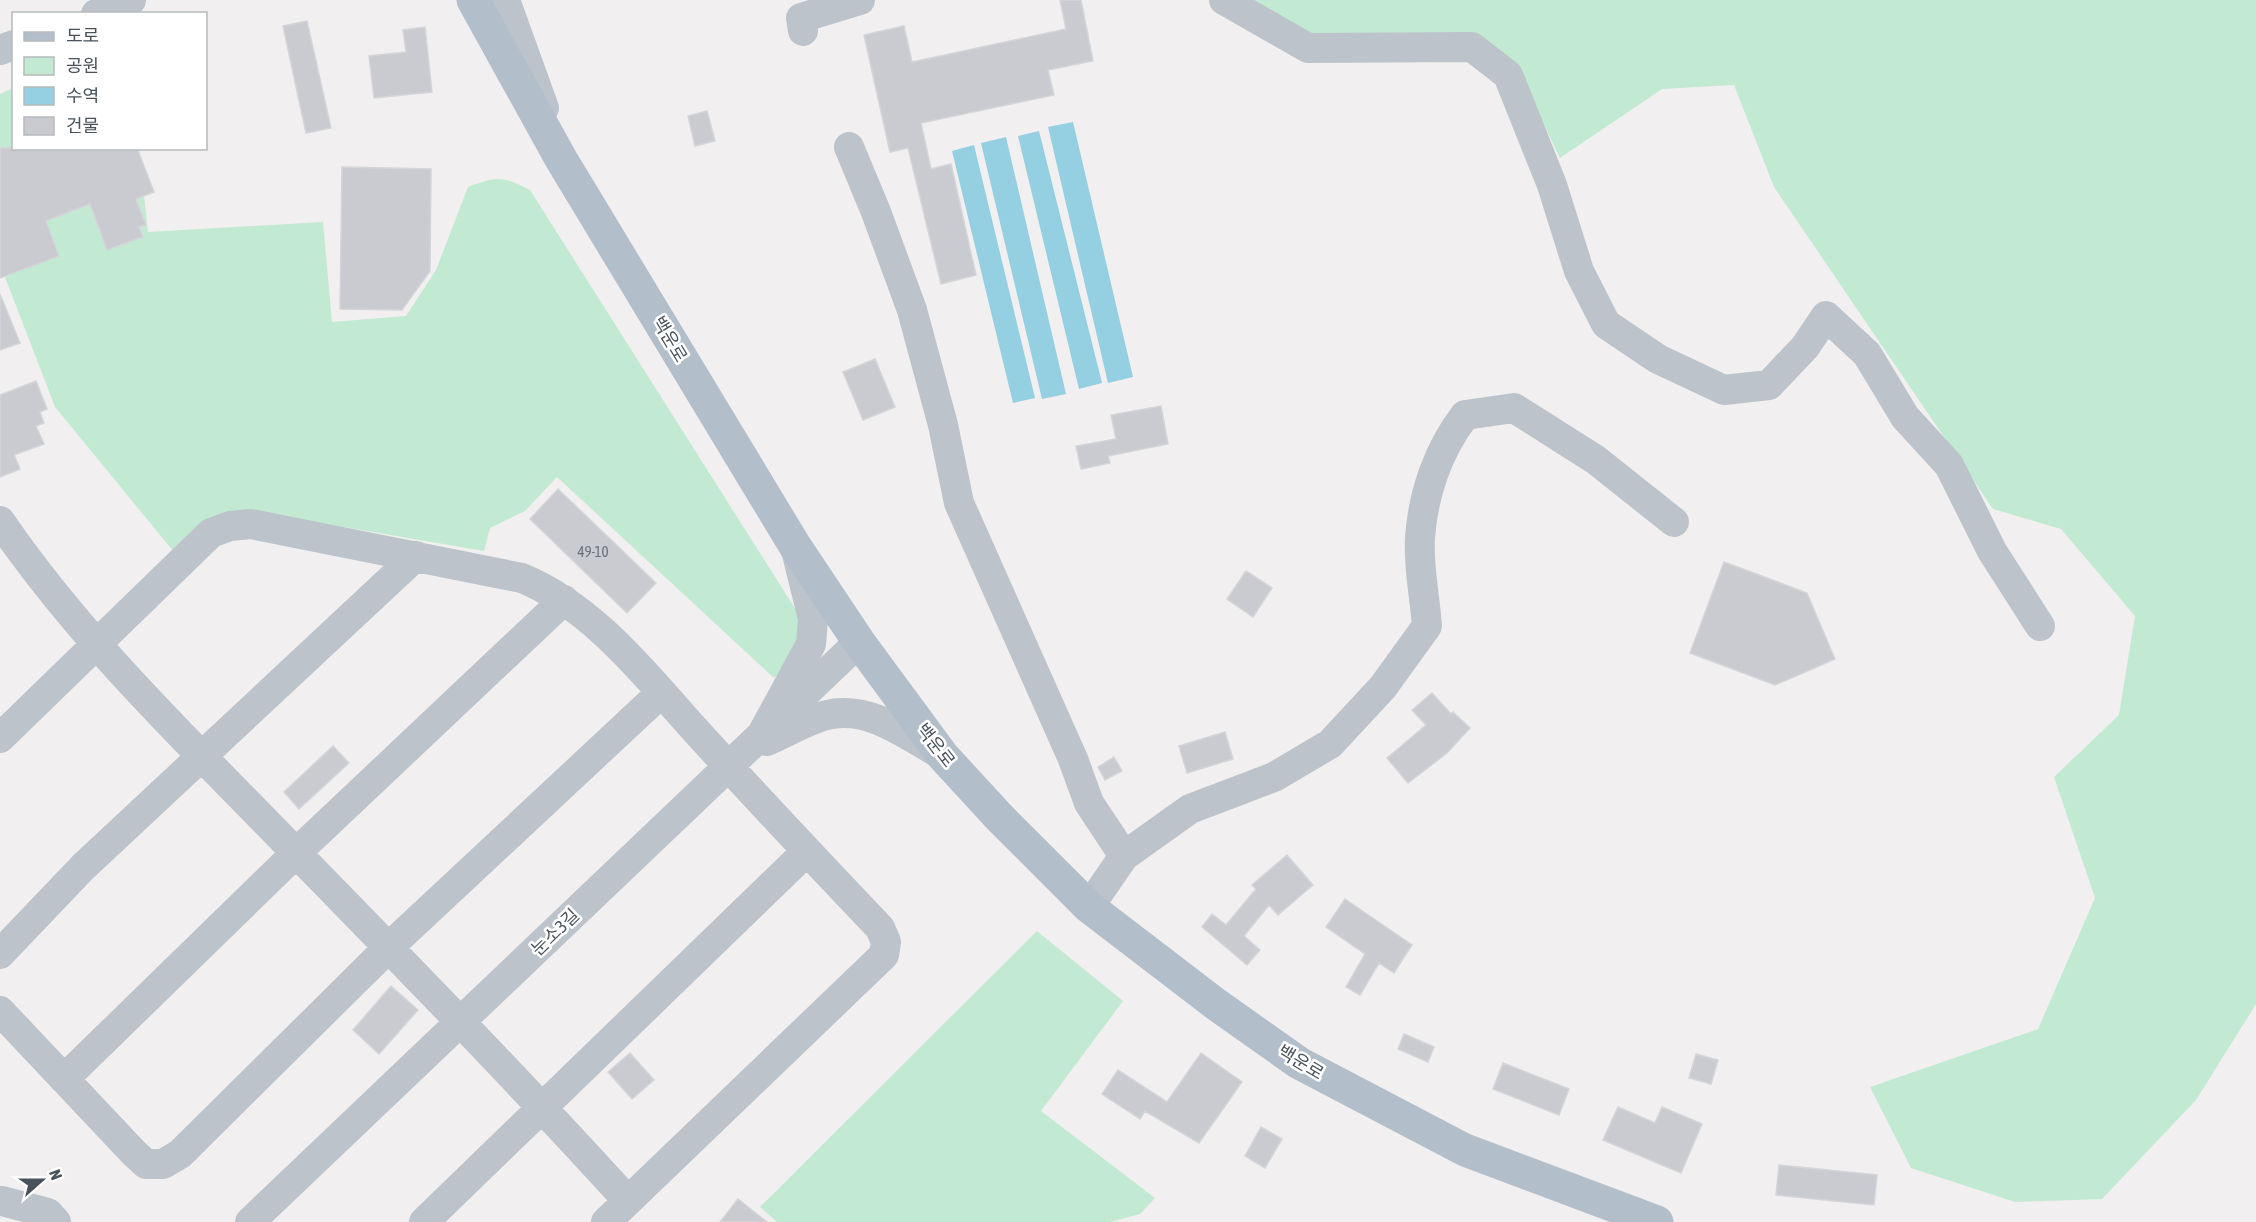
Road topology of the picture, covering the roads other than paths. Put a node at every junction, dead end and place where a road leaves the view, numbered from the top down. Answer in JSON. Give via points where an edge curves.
{"nodes":[{"id":1,"x":130,"y":0,"type":"edge"},
{"id":2,"x":473,"y":0,"type":"edge"},
{"id":3,"x":505,"y":0,"type":"edge"},
{"id":4,"x":860,"y":0,"type":"edge"},
{"id":5,"x":1224,"y":0,"type":"edge"},
{"id":6,"x":101,"y":12,"type":"edge"},
{"id":7,"x":803,"y":31,"type":"dead end"},
{"id":8,"x":849,"y":147,"type":"dead end"},
{"id":9,"x":561,"y":159,"type":"junction"},
{"id":10,"x":1674,"y":522,"type":"dead end"},
{"id":11,"x":1,"y":526,"type":"edge"},
{"id":12,"x":795,"y":546,"type":"junction"},
{"id":13,"x":416,"y":556,"type":"junction"},
{"id":14,"x":564,"y":600,"type":"junction"},
{"id":15,"x":2040,"y":626,"type":"dead end"},
{"id":16,"x":859,"y":642,"type":"junction"},
{"id":17,"x":97,"y":644,"type":"junction"},
{"id":18,"x":661,"y":693,"type":"junction"},
{"id":19,"x":762,"y":734,"type":"junction"},
{"id":20,"x":0,"y":738,"type":"edge"},
{"id":21,"x":201,"y":755,"type":"junction"},
{"id":22,"x":943,"y":756,"type":"junction"},
{"id":23,"x":728,"y":767,"type":"junction"},
{"id":24,"x":806,"y":852,"type":"junction"},
{"id":25,"x":296,"y":853,"type":"junction"},
{"id":26,"x":1124,"y":856,"type":"junction"},
{"id":27,"x":1089,"y":907,"type":"junction"},
{"id":28,"x":389,"y":947,"type":"junction"},
{"id":29,"x":0,"y":954,"type":"edge"},
{"id":30,"x":0,"y":1011,"type":"edge"},
{"id":31,"x":460,"y":1022,"type":"junction"},
{"id":32,"x":64,"y":1079,"type":"junction"},
{"id":33,"x":542,"y":1106,"type":"junction"},
{"id":34,"x":628,"y":1201,"type":"junction"},
{"id":35,"x":4,"y":1208,"type":"edge"},
{"id":36,"x":253,"y":1221,"type":"edge"},
{"id":37,"x":24,"y":1222,"type":"edge"},
{"id":38,"x":56,"y":1222,"type":"edge"},
{"id":39,"x":424,"y":1222,"type":"edge"},
{"id":40,"x":606,"y":1222,"type":"edge"},
{"id":41,"x":1657,"y":1222,"type":"edge"}],
"edges":[{"from":1,"to":6,"type":"street"},
{"from":2,"to":9,"type":"main road","name":"백운로"},
{"from":3,"to":9,"type":"street"},
{"from":4,"to":7,"type":"street","via":[[801,18]]},
{"from":5,"to":15,"type":"street","via":[[1308,48],[1472,47],[1508,75],[1552,185],[1579,271],[1606,324],[1658,359],[1724,390],[1769,385],[1805,347],[1826,316],[1867,354],[1905,417],[1949,465],[1992,551]]},
{"from":8,"to":26,"type":"street","via":[[912,310],[959,502],[1089,802]]},
{"from":9,"to":12,"type":"main road","name":"백운로"},
{"from":10,"to":26,"type":"street","via":[[1596,460],[1514,408],[1466,415],[1448,437],[1426,495],[1420,540],[1427,626],[1383,687],[1330,744],[1274,777],[1190,809]]},
{"from":11,"to":17,"type":"street"},
{"from":12,"to":16,"type":"main road","name":"백운로"},
{"from":12,"to":19,"type":"street","via":[[813,619],[811,644]]},
{"from":13,"to":14,"type":"street","via":[[522,578]]},
{"from":13,"to":17,"type":"street","via":[[250,524],[230,526],[211,533]]},
{"from":13,"to":21,"type":"street"},
{"from":14,"to":18,"type":"street","via":[[591,619]]},
{"from":14,"to":25,"type":"street"},
{"from":16,"to":19,"type":"street","name":"눈소3길"},
{"from":16,"to":22,"type":"main road","name":"백운로"},
{"from":17,"to":20,"type":"street"},
{"from":17,"to":21,"type":"street"},
{"from":18,"to":23,"type":"street"},
{"from":18,"to":28,"type":"street"},
{"from":19,"to":22,"type":"street","via":[[767,741],[825,716],[845,712],[876,717]]},
{"from":19,"to":23,"type":"street","name":"눈소3길"},
{"from":21,"to":25,"type":"street"},
{"from":21,"to":29,"type":"street","via":[[83,867]]},
{"from":22,"to":27,"type":"main road","name":"백운로"},
{"from":23,"to":24,"type":"street"},
{"from":23,"to":31,"type":"street","name":"눈소3길"},
{"from":24,"to":33,"type":"street"},
{"from":24,"to":34,"type":"street","via":[[880,928],[886,942],[884,955]]},
{"from":25,"to":28,"type":"street"},
{"from":25,"to":32,"type":"street"},
{"from":26,"to":27,"type":"street"},
{"from":27,"to":41,"type":"main road","name":"백운로","via":[[1299,1063],[1465,1150]]},
{"from":28,"to":31,"type":"street"},
{"from":28,"to":32,"type":"street","via":[[180,1154],[163,1164],[146,1164]]},
{"from":30,"to":32,"type":"street"},
{"from":31,"to":33,"type":"street"},
{"from":31,"to":36,"type":"street","name":"눈소3길"},
{"from":33,"to":34,"type":"street"},
{"from":33,"to":39,"type":"street"},
{"from":34,"to":40,"type":"street"},
{"from":35,"to":37,"type":"street"},
{"from":35,"to":38,"type":"street","via":[[48,1213]]}]}
